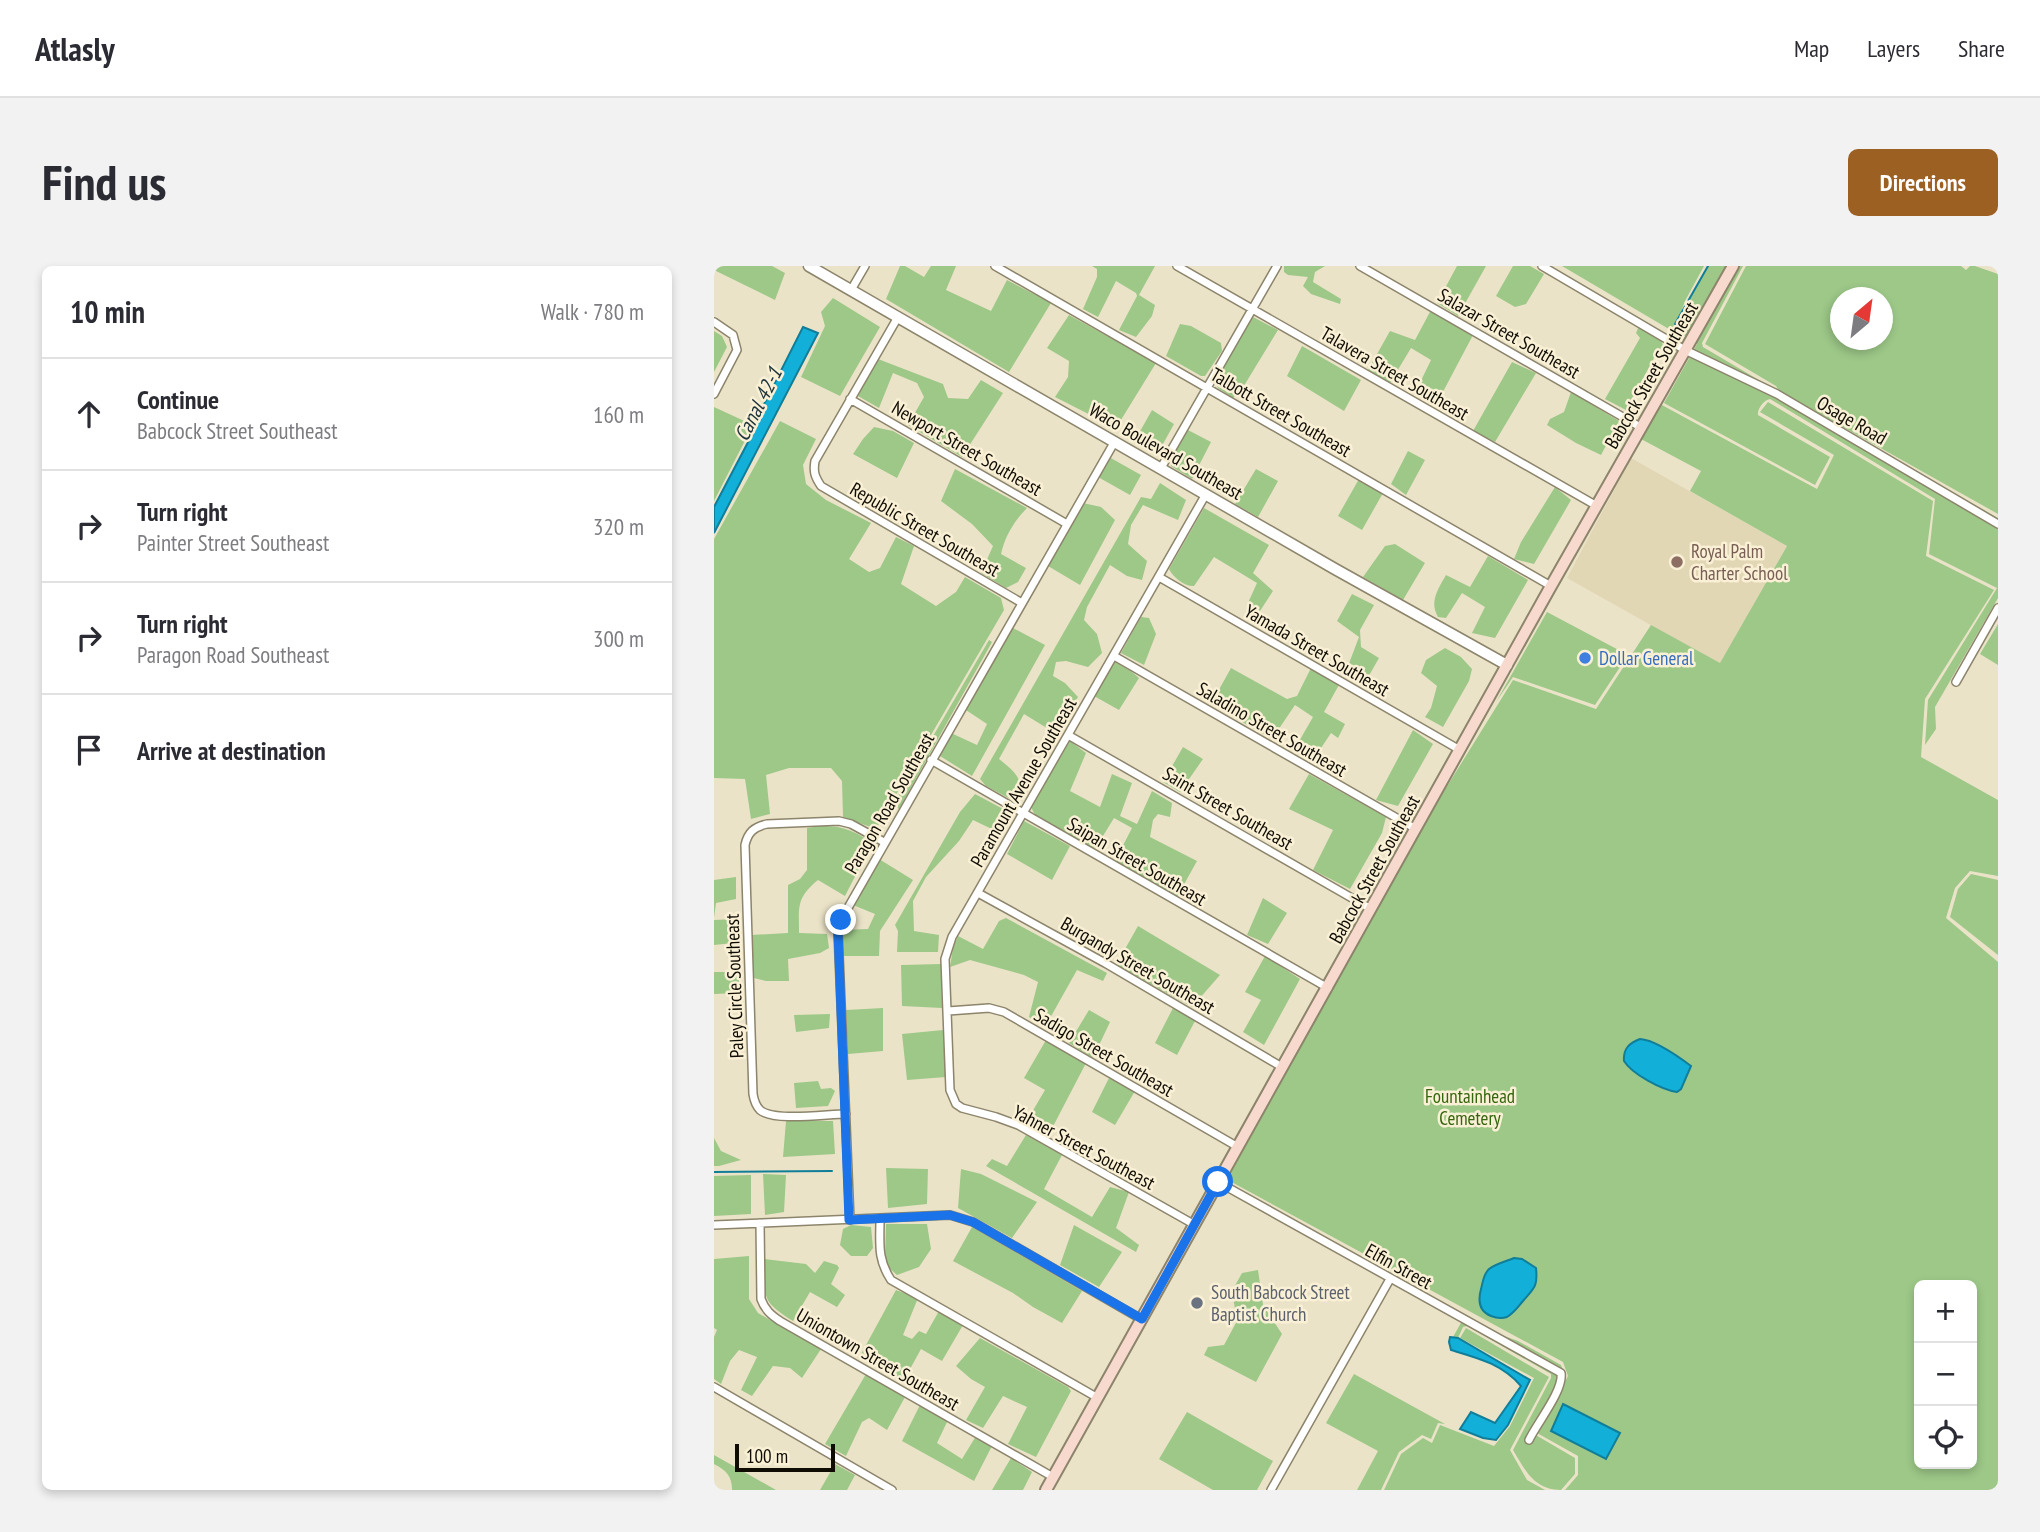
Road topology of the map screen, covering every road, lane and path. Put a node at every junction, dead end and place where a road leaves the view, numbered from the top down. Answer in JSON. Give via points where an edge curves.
{"nodes":[{"id":1,"x":809,"y":266,"type":"edge"},
{"id":2,"x":865,"y":266,"type":"edge"},
{"id":3,"x":995,"y":266,"type":"edge"},
{"id":4,"x":1177,"y":266,"type":"edge"},
{"id":5,"x":1277,"y":266,"type":"edge"},
{"id":6,"x":1360,"y":266,"type":"edge"},
{"id":7,"x":1542,"y":266,"type":"edge"},
{"id":8,"x":1733,"y":266,"type":"edge"},
{"id":9,"x":851,"y":290,"type":"junction"},
{"id":10,"x":1252,"y":309,"type":"junction"},
{"id":11,"x":898,"y":317,"type":"junction"},
{"id":12,"x":714,"y":322,"type":"edge"},
{"id":13,"x":1685,"y":350,"type":"junction"},
{"id":14,"x":1207,"y":388,"type":"junction"},
{"id":15,"x":714,"y":394,"type":"edge"},
{"id":16,"x":850,"y":399,"type":"junction"},
{"id":17,"x":1642,"y":428,"type":"junction"},
{"id":18,"x":1115,"y":441,"type":"junction"},
{"id":19,"x":1161,"y":468,"type":"junction"},
{"id":20,"x":1206,"y":494,"type":"junction"},
{"id":21,"x":1597,"y":506,"type":"junction"},
{"id":22,"x":1068,"y":524,"type":"junction"},
{"id":23,"x":1998,"y":524,"type":"edge"},
{"id":24,"x":1159,"y":577,"type":"junction"},
{"id":25,"x":1551,"y":586,"type":"junction"},
{"id":26,"x":1022,"y":603,"type":"junction"},
{"id":27,"x":1998,"y":608,"type":"edge"},
{"id":28,"x":1114,"y":656,"type":"junction"},
{"id":29,"x":1507,"y":665,"type":"junction"},
{"id":30,"x":1956,"y":682,"type":"dead end"},
{"id":31,"x":1068,"y":735,"type":"junction"},
{"id":32,"x":1460,"y":750,"type":"junction"},
{"id":33,"x":931,"y":760,"type":"junction"},
{"id":34,"x":1023,"y":814,"type":"junction"},
{"id":35,"x":1416,"y":829,"type":"junction"},
{"id":36,"x":884,"y":842,"type":"junction"},
{"id":37,"x":978,"y":893,"type":"junction"},
{"id":38,"x":1371,"y":909,"type":"junction"},
{"id":39,"x":1328,"y":988,"type":"junction"},
{"id":40,"x":948,"y":1011,"type":"junction"},
{"id":41,"x":1282,"y":1067,"type":"junction"},
{"id":42,"x":956,"y":1104,"type":"joint"},
{"id":43,"x":846,"y":1114,"type":"junction"},
{"id":44,"x":1238,"y":1147,"type":"junction"},
{"id":45,"x":1218,"y":1182,"type":"junction"},
{"id":46,"x":880,"y":1219,"type":"junction"},
{"id":47,"x":849,"y":1220,"type":"junction"},
{"id":48,"x":760,"y":1223,"type":"junction"},
{"id":49,"x":714,"y":1225,"type":"edge"},
{"id":50,"x":1195,"y":1225,"type":"junction"},
{"id":51,"x":1390,"y":1279,"type":"junction"},
{"id":52,"x":1142,"y":1319,"type":"junction"},
{"id":53,"x":714,"y":1387,"type":"edge"},
{"id":54,"x":1098,"y":1398,"type":"junction"},
{"id":55,"x":1530,"y":1440,"type":"dead end"},
{"id":56,"x":1053,"y":1477,"type":"junction"},
{"id":57,"x":892,"y":1490,"type":"edge"},
{"id":58,"x":1046,"y":1490,"type":"edge"},
{"id":59,"x":1271,"y":1490,"type":"edge"}],
"edges":[{"from":1,"to":9,"type":"street","name":"Waco Boulevard Southeast"},
{"from":2,"to":9,"type":"street"},
{"from":3,"to":14,"type":"street","name":"Talbott Street Southeast"},
{"from":4,"to":10,"type":"street","name":"Talavera Street Southeast"},
{"from":5,"to":10,"type":"street"},
{"from":6,"to":17,"type":"street","name":"Salazar Street Southeast"},
{"from":7,"to":13,"type":"street","name":"Osage Road"},
{"from":8,"to":13,"type":"main road","name":"Babcock Street Southeast"},
{"from":9,"to":11,"type":"street","name":"Waco Boulevard Southeast"},
{"from":10,"to":14,"type":"street"},
{"from":10,"to":21,"type":"street","name":"Talavera Street Southeast"},
{"from":11,"to":16,"type":"street"},
{"from":11,"to":18,"type":"street","name":"Waco Boulevard Southeast"},
{"from":12,"to":15,"type":"street","via":[[733,335],[737,349]]},
{"from":13,"to":17,"type":"main road","name":"Babcock Street Southeast"},
{"from":13,"to":23,"type":"street","name":"Osage Road","via":[[1777,394]]},
{"from":14,"to":19,"type":"street"},
{"from":14,"to":25,"type":"street","name":"Talbott Street Southeast"},
{"from":16,"to":22,"type":"street","name":"Newport Street Southeast"},
{"from":16,"to":26,"type":"street","name":"Republic Street Southeast","via":[[815,461],[813,471],[821,486]]},
{"from":17,"to":21,"type":"main road","name":"Babcock Street Southeast"},
{"from":18,"to":19,"type":"street","name":"Waco Boulevard Southeast"},
{"from":18,"to":22,"type":"street","name":"Paragon Road Southeast"},
{"from":19,"to":20,"type":"street","name":"Waco Boulevard Southeast"},
{"from":20,"to":24,"type":"street","name":"Paramount Avenue Southeast"},
{"from":20,"to":29,"type":"street","name":"Waco Boulevard Southeast"},
{"from":21,"to":25,"type":"main road","name":"Babcock Street Southeast"},
{"from":22,"to":26,"type":"street","name":"Paragon Road Southeast"},
{"from":24,"to":28,"type":"street","name":"Paramount Avenue Southeast"},
{"from":24,"to":32,"type":"street","name":"Yamada Street Southeast"},
{"from":25,"to":29,"type":"main road","name":"Babcock Street Southeast"},
{"from":26,"to":33,"type":"street","name":"Paragon Road Southeast"},
{"from":27,"to":30,"type":"street"},
{"from":28,"to":31,"type":"street","name":"Paramount Avenue Southeast"},
{"from":28,"to":35,"type":"street","name":"Saladino Street Southeast"},
{"from":29,"to":32,"type":"main road","name":"Babcock Street Southeast"},
{"from":31,"to":34,"type":"street","name":"Paramount Avenue Southeast"},
{"from":31,"to":38,"type":"street","name":"Saint Street Southeast"},
{"from":32,"to":35,"type":"main road","name":"Babcock Street Southeast"},
{"from":33,"to":34,"type":"street","name":"Saipan Street Southeast"},
{"from":33,"to":36,"type":"street","name":"Paragon Road Southeast"},
{"from":34,"to":37,"type":"street","name":"Paramount Avenue Southeast"},
{"from":34,"to":39,"type":"street","name":"Saipan Street Southeast"},
{"from":35,"to":38,"type":"main road","name":"Babcock Street Southeast"},
{"from":36,"to":43,"type":"street","name":"Paragon Road Southeast","via":[[838,931]]},
{"from":36,"to":43,"type":"street","name":"Paley Circle Southeast","via":[[839,821],[758,826],[745,845],[755,1103],[774,1116]]},
{"from":37,"to":40,"type":"street","name":"Paramount Avenue Southeast","via":[[947,950]]},
{"from":37,"to":41,"type":"street","name":"Burgandy Street Southeast"},
{"from":38,"to":39,"type":"main road","name":"Babcock Street Southeast"},
{"from":39,"to":41,"type":"main road","name":"Babcock Street Southeast"},
{"from":40,"to":42,"type":"street","name":"Paramount Avenue Southeast","via":[[950,1090]]},
{"from":40,"to":44,"type":"street","name":"Sadigo Street Southeast","via":[[989,1008],[1004,1013]]},
{"from":41,"to":44,"type":"main road","name":"Babcock Street Southeast"},
{"from":42,"to":50,"type":"street","name":"Yahner Street Southeast","via":[[1018,1125]]},
{"from":43,"to":47,"type":"street","name":"Paragon Road Southeast"},
{"from":44,"to":45,"type":"main road","name":"Babcock Street Southeast"},
{"from":45,"to":50,"type":"main road","name":"Babcock Street Southeast"},
{"from":45,"to":51,"type":"street","name":"Elfin Street"},
{"from":46,"to":47,"type":"street"},
{"from":46,"to":52,"type":"street","via":[[950,1215],[973,1222]]},
{"from":46,"to":54,"type":"street","via":[[883,1268],[891,1280]]},
{"from":47,"to":48,"type":"street"},
{"from":48,"to":49,"type":"street"},
{"from":48,"to":56,"type":"street","name":"Uniontown Street Southeast","via":[[761,1299],[769,1313]]},
{"from":50,"to":52,"type":"main road","name":"Babcock Street Southeast"},
{"from":51,"to":55,"type":"street","name":"Elfin Street","via":[[1561,1373]]},
{"from":51,"to":59,"type":"street"},
{"from":52,"to":54,"type":"main road","name":"Babcock Street Southeast"},
{"from":53,"to":57,"type":"street"},
{"from":54,"to":56,"type":"main road","name":"Babcock Street Southeast"},
{"from":56,"to":58,"type":"main road","name":"Babcock Street Southeast"}]}
